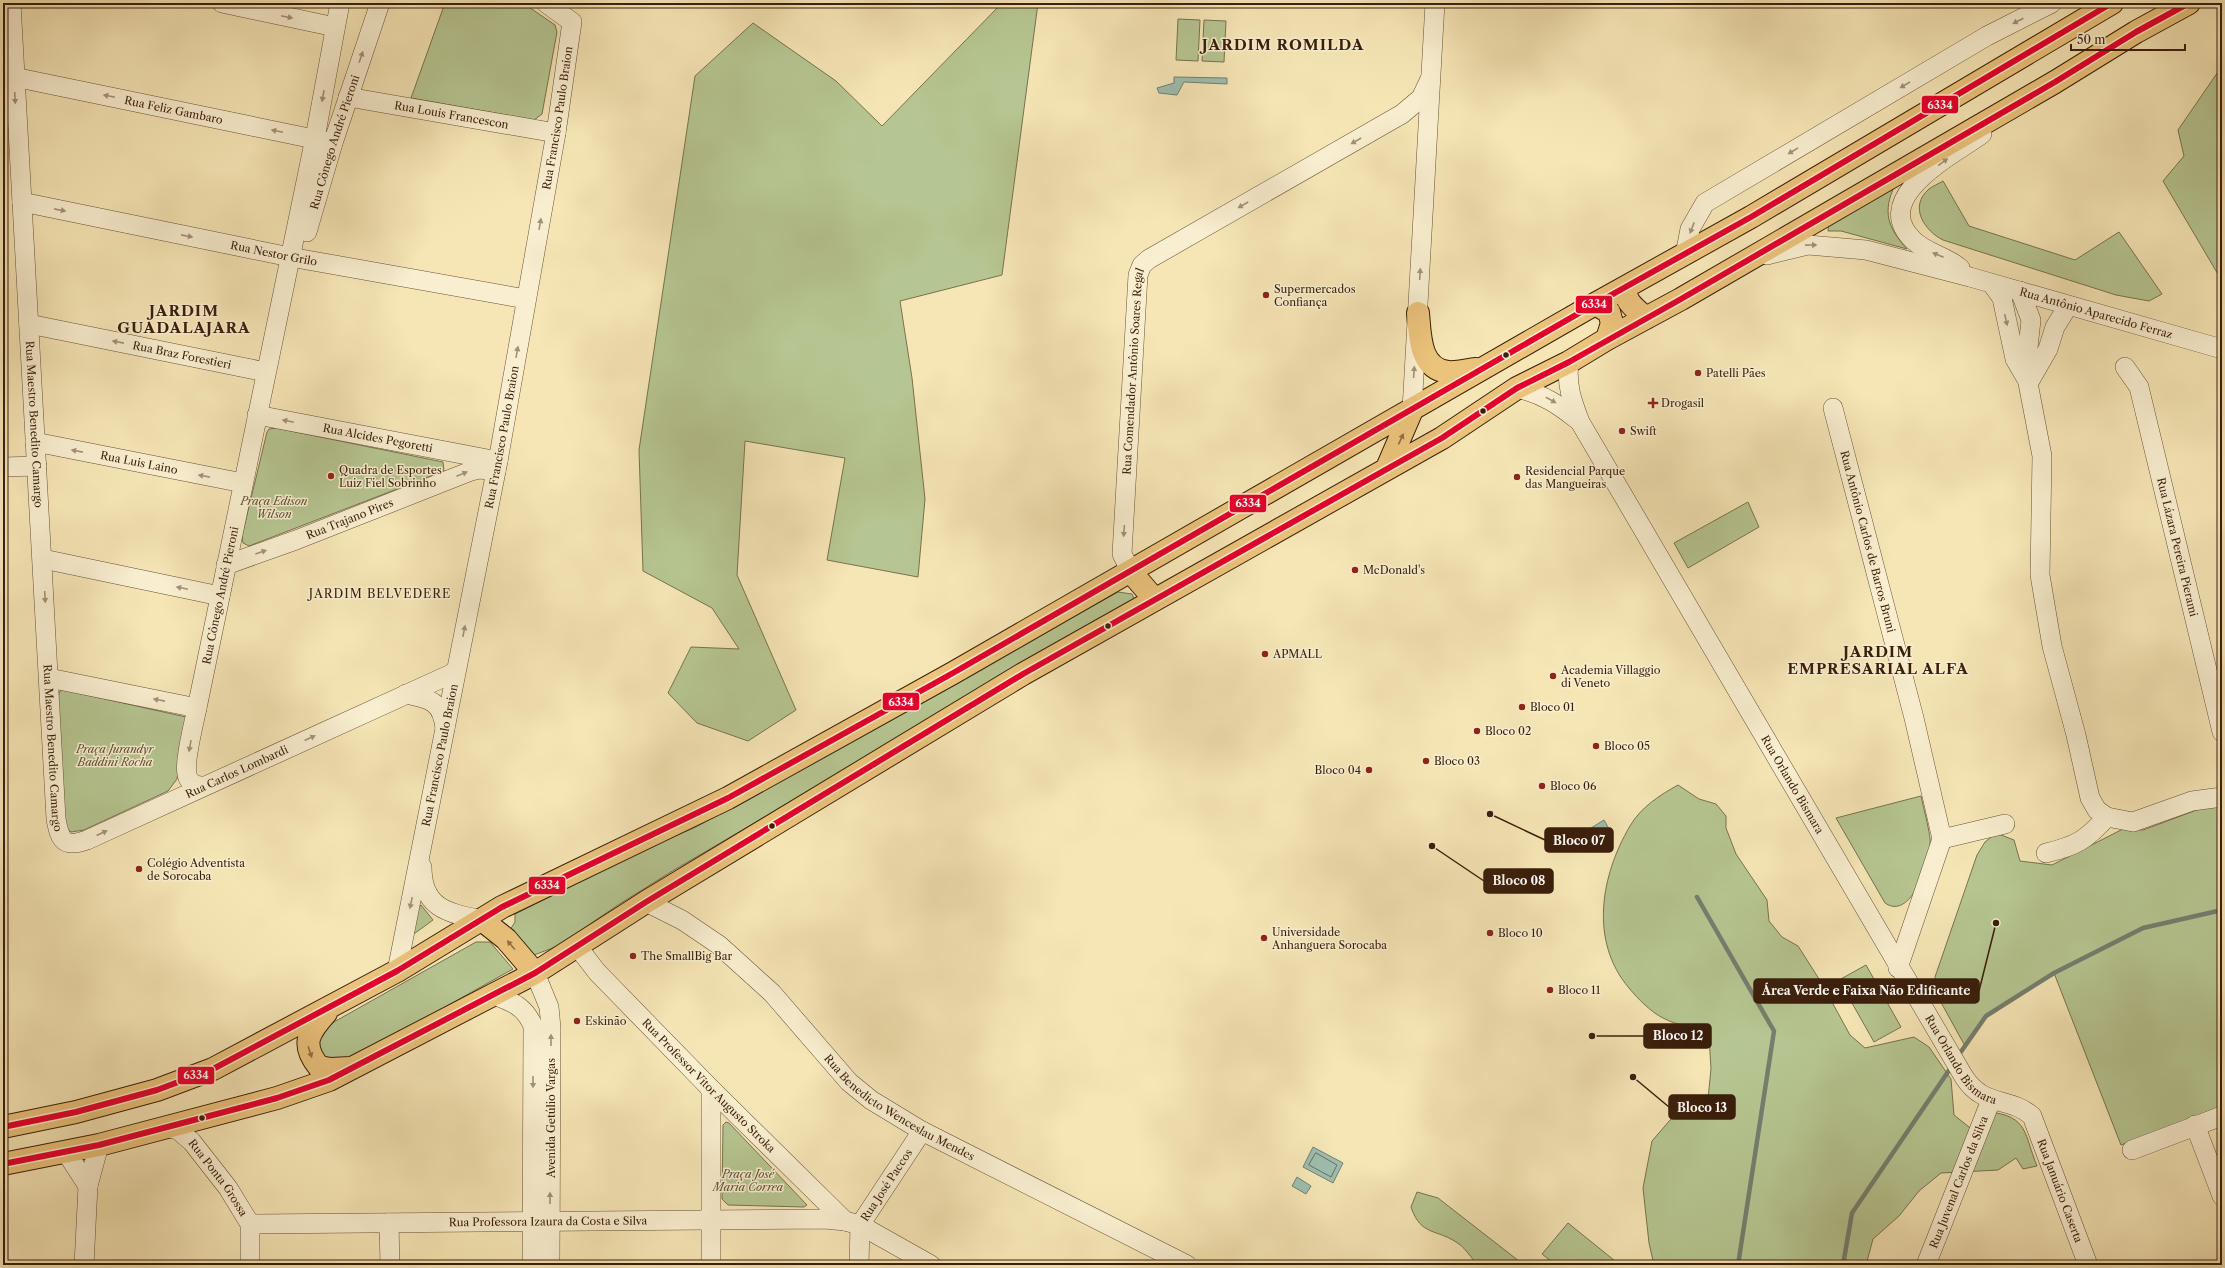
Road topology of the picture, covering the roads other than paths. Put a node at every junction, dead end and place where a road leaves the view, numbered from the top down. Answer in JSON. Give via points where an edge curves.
{"nodes":[{"id":1,"x":11,"y":3,"type":"edge"},
{"id":2,"x":222,"y":3,"type":"edge"},
{"id":3,"x":340,"y":3,"type":"edge"},
{"id":4,"x":380,"y":3,"type":"edge"},
{"id":5,"x":546,"y":3,"type":"edge"},
{"id":6,"x":1435,"y":3,"type":"edge"},
{"id":7,"x":2052,"y":3,"type":"edge"},
{"id":8,"x":2112,"y":3,"type":"edge"},
{"id":9,"x":2189,"y":3,"type":"edge"},
{"id":10,"x":2166,"y":9,"type":"edge"},
{"id":11,"x":335,"y":27,"type":"junction"},
{"id":12,"x":14,"y":77,"type":"junction"},
{"id":13,"x":1430,"y":80,"type":"junction"},
{"id":14,"x":2055,"y":82,"type":"junction"},
{"id":15,"x":348,"y":97,"type":"junction"},
{"id":16,"x":1390,"y":122,"type":"junction"},
{"id":17,"x":556,"y":132,"type":"junction"},
{"id":18,"x":324,"y":141,"type":"junction"},
{"id":19,"x":1426,"y":151,"type":"junction"},
{"id":20,"x":22,"y":202,"type":"junction"},
{"id":21,"x":1685,"y":255,"type":"junction"},
{"id":22,"x":294,"y":258,"type":"junction"},
{"id":23,"x":1746,"y":260,"type":"junction"},
{"id":24,"x":1970,"y":277,"type":"junction"},
{"id":25,"x":1992,"y":284,"type":"junction"},
{"id":26,"x":1626,"y":287,"type":"junction"},
{"id":27,"x":2020,"y":291,"type":"junction"},
{"id":28,"x":526,"y":299,"type":"junction"},
{"id":29,"x":1595,"y":304,"type":"junction"},
{"id":30,"x":2062,"y":304,"type":"junction"},
{"id":31,"x":1418,"y":313,"type":"junction"},
{"id":32,"x":1646,"y":318,"type":"junction"},
{"id":33,"x":29,"y":324,"type":"junction"},
{"id":34,"x":1607,"y":339,"type":"junction"},
{"id":35,"x":2222,"y":349,"type":"edge"},
{"id":36,"x":1569,"y":362,"type":"junction"},
{"id":37,"x":2125,"y":367,"type":"dead end"},
{"id":38,"x":1483,"y":368,"type":"junction"},
{"id":39,"x":266,"y":372,"type":"junction"},
{"id":40,"x":2028,"y":383,"type":"junction"},
{"id":41,"x":1517,"y":388,"type":"junction"},
{"id":42,"x":1834,"y":408,"type":"dead end"},
{"id":43,"x":1412,"y":410,"type":"junction"},
{"id":44,"x":257,"y":415,"type":"junction"},
{"id":45,"x":1580,"y":422,"type":"junction"},
{"id":46,"x":35,"y":442,"type":"junction"},
{"id":47,"x":37,"y":466,"type":"junction"},
{"id":48,"x":497,"y":466,"type":"junction"},
{"id":49,"x":3,"y":467,"type":"edge"},
{"id":50,"x":1387,"y":468,"type":"junction"},
{"id":51,"x":243,"y":483,"type":"junction"},
{"id":52,"x":43,"y":558,"type":"junction"},
{"id":53,"x":226,"y":565,"type":"junction"},
{"id":54,"x":1131,"y":572,"type":"junction"},
{"id":55,"x":220,"y":596,"type":"junction"},
{"id":56,"x":1155,"y":600,"type":"junction"},
{"id":57,"x":456,"y":670,"type":"junction"},
{"id":58,"x":49,"y":678,"type":"junction"},
{"id":59,"x":406,"y":694,"type":"junction"},
{"id":60,"x":197,"y":708,"type":"junction"},
{"id":61,"x":446,"y":732,"type":"junction"},
{"id":62,"x":2222,"y":732,"type":"edge"},
{"id":63,"x":202,"y":786,"type":"junction"},
{"id":64,"x":2222,"y":797,"type":"edge"},
{"id":65,"x":2107,"y":817,"type":"junction"},
{"id":66,"x":2005,"y":824,"type":"dead end"},
{"id":67,"x":1942,"y":839,"type":"junction"},
{"id":68,"x":65,"y":842,"type":"joint"},
{"id":69,"x":422,"y":852,"type":"junction"},
{"id":70,"x":2046,"y":854,"type":"dead end"},
{"id":71,"x":646,"y":902,"type":"junction"},
{"id":72,"x":482,"y":920,"type":"junction"},
{"id":73,"x":1913,"y":928,"type":"junction"},
{"id":74,"x":1878,"y":933,"type":"junction"},
{"id":75,"x":577,"y":946,"type":"junction"},
{"id":76,"x":1898,"y":968,"type":"junction"},
{"id":77,"x":397,"y":971,"type":"junction"},
{"id":78,"x":535,"y":974,"type":"junction"},
{"id":79,"x":494,"y":995,"type":"junction"},
{"id":80,"x":331,"y":1008,"type":"junction"},
{"id":81,"x":357,"y":1067,"type":"junction"},
{"id":82,"x":711,"y":1089,"type":"junction"},
{"id":83,"x":1991,"y":1100,"type":"junction"},
{"id":84,"x":2032,"y":1116,"type":"joint"},
{"id":85,"x":2222,"y":1116,"type":"edge"},
{"id":86,"x":2196,"y":1125,"type":"junction"},
{"id":87,"x":3,"y":1127,"type":"edge"},
{"id":88,"x":167,"y":1127,"type":"junction"},
{"id":89,"x":922,"y":1131,"type":"junction"},
{"id":90,"x":99,"y":1145,"type":"junction"},
{"id":91,"x":2132,"y":1150,"type":"dead end"},
{"id":92,"x":66,"y":1152,"type":"junction"},
{"id":93,"x":3,"y":1164,"type":"edge"},
{"id":94,"x":88,"y":1186,"type":"junction"},
{"id":95,"x":2222,"y":1196,"type":"edge"},
{"id":96,"x":711,"y":1220,"type":"junction"},
{"id":97,"x":541,"y":1222,"type":"junction"},
{"id":98,"x":390,"y":1223,"type":"junction"},
{"id":99,"x":853,"y":1223,"type":"junction"},
{"id":100,"x":250,"y":1224,"type":"junction"},
{"id":101,"x":84,"y":1265,"type":"edge"},
{"id":102,"x":250,"y":1265,"type":"edge"},
{"id":103,"x":390,"y":1265,"type":"edge"},
{"id":104,"x":532,"y":1265,"type":"edge"},
{"id":105,"x":550,"y":1265,"type":"edge"},
{"id":106,"x":711,"y":1265,"type":"edge"},
{"id":107,"x":859,"y":1265,"type":"edge"},
{"id":108,"x":931,"y":1265,"type":"edge"},
{"id":109,"x":1187,"y":1265,"type":"edge"},
{"id":110,"x":1926,"y":1265,"type":"edge"},
{"id":111,"x":2087,"y":1265,"type":"edge"}],
"edges":[{"from":1,"to":12,"type":"street","name":"Rua Maestro Benedito Camargo"},
{"from":2,"to":11,"type":"street","one_way":true},
{"from":3,"to":11,"type":"street","name":"Rua Cônego André Pieroni"},
{"from":15,"to":4,"type":"street","name":"Rua Cônego André Pieroni","one_way":true},
{"from":5,"to":17,"type":"street","name":"Rua Francisco Paulo Braion","via":[[572,22]]},
{"from":6,"to":13,"type":"street"},
{"from":7,"to":21,"type":"street","one_way":true,"via":[[1987,36],[1705,203],[1690,229]]},
{"from":8,"to":21,"type":"main road"},
{"from":9,"to":10,"type":"main road"},
{"from":10,"to":14,"type":"main road"},
{"from":11,"to":18,"type":"street","name":"Rua Cônego André Pieroni","one_way":true},
{"from":18,"to":12,"type":"street","name":"Rua Feliz Gambaro","one_way":true},
{"from":12,"to":20,"type":"street","name":"Rua Maestro Benedito Camargo","one_way":true},
{"from":13,"to":16,"type":"street","name":"Rua Comendador Antônio Soares Regal","via":[[1421,98]]},
{"from":13,"to":19,"type":"street"},
{"from":14,"to":23,"type":"main road"},
{"from":24,"to":14,"type":"street","name":"Rua Antônio Aparecido Ferraz","one_way":true,"via":[[1950,260],[1920,246],[1912,239],[1902,223],[1900,213],[1904,197],[1916,182]]},
{"from":15,"to":17,"type":"street","name":"Rua Louis Francescon"},
{"from":15,"to":18,"type":"street","name":"Rua Cônego André Pieroni"},
{"from":16,"to":19,"type":"street","via":[[1404,121],[1416,125],[1424,137]]},
{"from":16,"to":54,"type":"street","name":"Rua Comendador Antônio Soares Regal","one_way":true,"via":[[1148,259],[1142,265],[1138,275],[1122,554]]},
{"from":28,"to":17,"type":"street","name":"Rua Francisco Paulo Braion","one_way":true},
{"from":18,"to":22,"type":"street","name":"Rua Cônego André Pieroni"},
{"from":31,"to":19,"type":"street","one_way":true},
{"from":20,"to":22,"type":"street","name":"Rua Nestor Grilo","one_way":true},
{"from":20,"to":33,"type":"street","name":"Rua Maestro Benedito Camargo"},
{"from":21,"to":26,"type":"main road"},
{"from":22,"to":28,"type":"street","name":"Rua Nestor Grilo"},
{"from":22,"to":39,"type":"street","name":"Rua Cônego André Pieroni","via":[[285,278]]},
{"from":23,"to":24,"type":"street","name":"Rua Antônio Aparecido Ferraz","one_way":true,"via":[[1794,247],[1835,246],[1866,250]]},
{"from":23,"to":32,"type":"main road"},
{"from":24,"to":25,"type":"street","name":"Rua Antônio Aparecido Ferraz"},
{"from":25,"to":27,"type":"street","name":"Rua Antônio Aparecido Ferraz"},
{"from":25,"to":40,"type":"street","one_way":true,"via":[[2002,298],[2015,359]]},
{"from":26,"to":29,"type":"main road"},
{"from":26,"to":32,"type":"main road","via":[[1624,292],[1628,302]]},
{"from":27,"to":30,"type":"street","name":"Rua Antônio Aparecido Ferraz"},
{"from":27,"to":40,"type":"street","via":[[2031,320]]},
{"from":48,"to":28,"type":"street","name":"Rua Francisco Paulo Braion","one_way":true},
{"from":29,"to":34,"type":"main road","via":[[1609,312],[1612,323]]},
{"from":29,"to":38,"type":"main road"},
{"from":30,"to":35,"type":"street","name":"Rua Antônio Aparecido Ferraz"},
{"from":30,"to":40,"type":"street","via":[[2038,350]]},
{"from":31,"to":38,"type":"main road","via":[[1424,354],[1434,366],[1448,372]]},
{"from":43,"to":31,"type":"street","one_way":true},
{"from":32,"to":34,"type":"main road"},
{"from":39,"to":33,"type":"street","name":"Rua Braz Forestieri","one_way":true},
{"from":33,"to":46,"type":"street","name":"Rua Maestro Benedito Camargo"},
{"from":34,"to":36,"type":"main road"},
{"from":36,"to":41,"type":"main road"},
{"from":36,"to":45,"type":"street","name":"Rua Orlando Bismara","via":[[1569,394]]},
{"from":37,"to":62,"type":"street","name":"Rua Lázara Pereira Pierami","via":[[2139,387]]},
{"from":38,"to":43,"type":"main road"},
{"from":39,"to":44,"type":"street","name":"Rua Cônego André Pieroni"},
{"from":40,"to":65,"type":"street","via":[[2042,456],[2040,574],[2052,646],[2090,798],[2097,810]]},
{"from":41,"to":45,"type":"street","name":"Rua Orlando Bismara","one_way":true,"via":[[1536,392],[1555,402]]},
{"from":41,"to":50,"type":"main road","via":[[1442,438]]},
{"from":42,"to":67,"type":"street","name":"Rua Antônio Carlos de Barros Bruni","via":[[1912,711]]},
{"from":50,"to":43,"type":"main road","one_way":true},
{"from":43,"to":54,"type":"main road"},
{"from":48,"to":44,"type":"street","name":"Rua Alcides Pegoretti","one_way":true},
{"from":44,"to":51,"type":"street","name":"Rua Cônego André Pieroni"},
{"from":45,"to":74,"type":"street","name":"Rua Orlando Bismara"},
{"from":46,"to":47,"type":"street","name":"Rua Maestro Benedito Camargo"},
{"from":51,"to":46,"type":"street","name":"Rua Luis Laino","one_way":true},
{"from":47,"to":49,"type":"street"},
{"from":47,"to":52,"type":"street","name":"Rua Maestro Benedito Camargo"},
{"from":53,"to":48,"type":"street","name":"Rua Trajano Pires","one_way":true,"via":[[471,471]]},
{"from":57,"to":48,"type":"street","name":"Rua Francisco Paulo Braion","one_way":true},
{"from":50,"to":56,"type":"main road"},
{"from":51,"to":53,"type":"street","name":"Rua Cônego André Pieroni"},
{"from":55,"to":52,"type":"street","one_way":true},
{"from":52,"to":58,"type":"street","name":"Rua Maestro Benedito Camargo","one_way":true},
{"from":53,"to":55,"type":"street","name":"Rua Cônego André Pieroni"},
{"from":54,"to":56,"type":"main road"},
{"from":54,"to":72,"type":"main road","via":[[728,798],[502,907]]},
{"from":55,"to":60,"type":"street","name":"Rua Cônego André Pieroni"},
{"from":56,"to":71,"type":"main road","via":[[1023,674]]},
{"from":57,"to":59,"type":"street","name":"Rua Carlos Lombardi"},
{"from":57,"to":61,"type":"street","name":"Rua Francisco Paulo Braion"},
{"from":60,"to":58,"type":"street","one_way":true},
{"from":58,"to":68,"type":"street","name":"Rua Maestro Benedito Camargo","via":[[56,819],[60,837]]},
{"from":59,"to":61,"type":"street","via":[[424,697],[441,709]]},
{"from":63,"to":59,"type":"street","name":"Rua Carlos Lombardi","one_way":true},
{"from":60,"to":63,"type":"street","name":"Rua Cônego André Pieroni","one_way":true,"via":[[186,769],[190,782]]},
{"from":61,"to":69,"type":"street","name":"Rua Francisco Paulo Braion"},
{"from":68,"to":63,"type":"street","name":"Rua Carlos Lombardi","one_way":true,"via":[[75,844],[87,840]]},
{"from":64,"to":65,"type":"street","via":[[2192,800],[2133,822]]},
{"from":65,"to":70,"type":"street","via":[[2093,833],[2071,847]]},
{"from":66,"to":67,"type":"street"},
{"from":67,"to":73,"type":"street"},
{"from":69,"to":72,"type":"street","name":"Rua Francisco Paulo Braion","via":[[424,885],[435,904],[450,913]]},
{"from":69,"to":77,"type":"street","name":"Rua Francisco Paulo Braion","one_way":true},
{"from":71,"to":75,"type":"main road"},
{"from":71,"to":89,"type":"street","name":"Rua Benedicto Wenceslau Mendes","via":[[682,920],[719,945],[772,993],[850,1082],[871,1100]]},
{"from":72,"to":77,"type":"main road"},
{"from":78,"to":72,"type":"main road","one_way":true,"via":[[506,939]]},
{"from":73,"to":74,"type":"street","via":[[1907,933]]},
{"from":73,"to":76,"type":"street"},
{"from":74,"to":76,"type":"street","name":"Rua Orlando Bismara"},
{"from":75,"to":78,"type":"main road"},
{"from":75,"to":82,"type":"street","name":"Rua Professor Vitor Augusto Stroka","via":[[597,972]]},
{"from":76,"to":83,"type":"street","name":"Rua Orlando Bismara","via":[[1971,1088]]},
{"from":77,"to":80,"type":"main road"},
{"from":78,"to":79,"type":"main road"},
{"from":97,"to":78,"type":"street","name":"Avenida Getúlio Vargas","one_way":true,"via":[[551,1028],[549,1007]]},
{"from":79,"to":81,"type":"main road"},
{"from":79,"to":97,"type":"street","name":"Avenida Getúlio Vargas","one_way":true,"via":[[522,1008],[533,1026]]},
{"from":80,"to":81,"type":"main road","one_way":true,"via":[[313,1028],[307,1043],[310,1056],[318,1067]]},
{"from":80,"to":87,"type":"main road","via":[[213,1069],[157,1090],[76,1112]]},
{"from":81,"to":88,"type":"main road","via":[[329,1080],[277,1098]]},
{"from":82,"to":96,"type":"street"},
{"from":82,"to":99,"type":"street","name":"Rua Professor Vitor Augusto Stroka"},
{"from":83,"to":84,"type":"street","name":"Rua Orlando Bismara","via":[[2024,1109]]},
{"from":83,"to":110,"type":"street","name":"Rua Juvenal Carlos da Silva"},
{"from":84,"to":111,"type":"street","name":"Rua Januário Caserta"},
{"from":85,"to":86,"type":"street"},
{"from":86,"to":91,"type":"street"},
{"from":86,"to":95,"type":"street"},
{"from":88,"to":90,"type":"main road"},
{"from":88,"to":100,"type":"street","name":"Rua Ponta Grossa","via":[[185,1135],[196,1146],[228,1188]]},
{"from":89,"to":99,"type":"street","name":"Rua José Paccos"},
{"from":89,"to":109,"type":"street","name":"Rua Benedicto Wenceslau Mendes"},
{"from":90,"to":92,"type":"main road"},
{"from":90,"to":94,"type":"street"},
{"from":92,"to":93,"type":"main road"},
{"from":92,"to":94,"type":"street"},
{"from":94,"to":101,"type":"street"},
{"from":96,"to":97,"type":"street","name":"Rua Professora Izaura da Costa e Silva"},
{"from":96,"to":99,"type":"street","name":"Rua Professora Izaura da Costa e Silva","via":[[825,1219]]},
{"from":96,"to":106,"type":"street"},
{"from":97,"to":98,"type":"street","name":"Rua Professora Izaura da Costa e Silva"},
{"from":97,"to":104,"type":"street","name":"Avenida Getúlio Vargas"},
{"from":97,"to":105,"type":"street","name":"Avenida Getúlio Vargas"},
{"from":98,"to":100,"type":"street","name":"Rua Professora Izaura da Costa e Silva"},
{"from":98,"to":103,"type":"street"},
{"from":99,"to":107,"type":"street","name":"Rua José Paccos"},
{"from":99,"to":108,"type":"street","name":"Rua Professor Vitor Augusto Stroka"},
{"from":100,"to":102,"type":"street","name":"Rua Ponta Grossa"}]}
